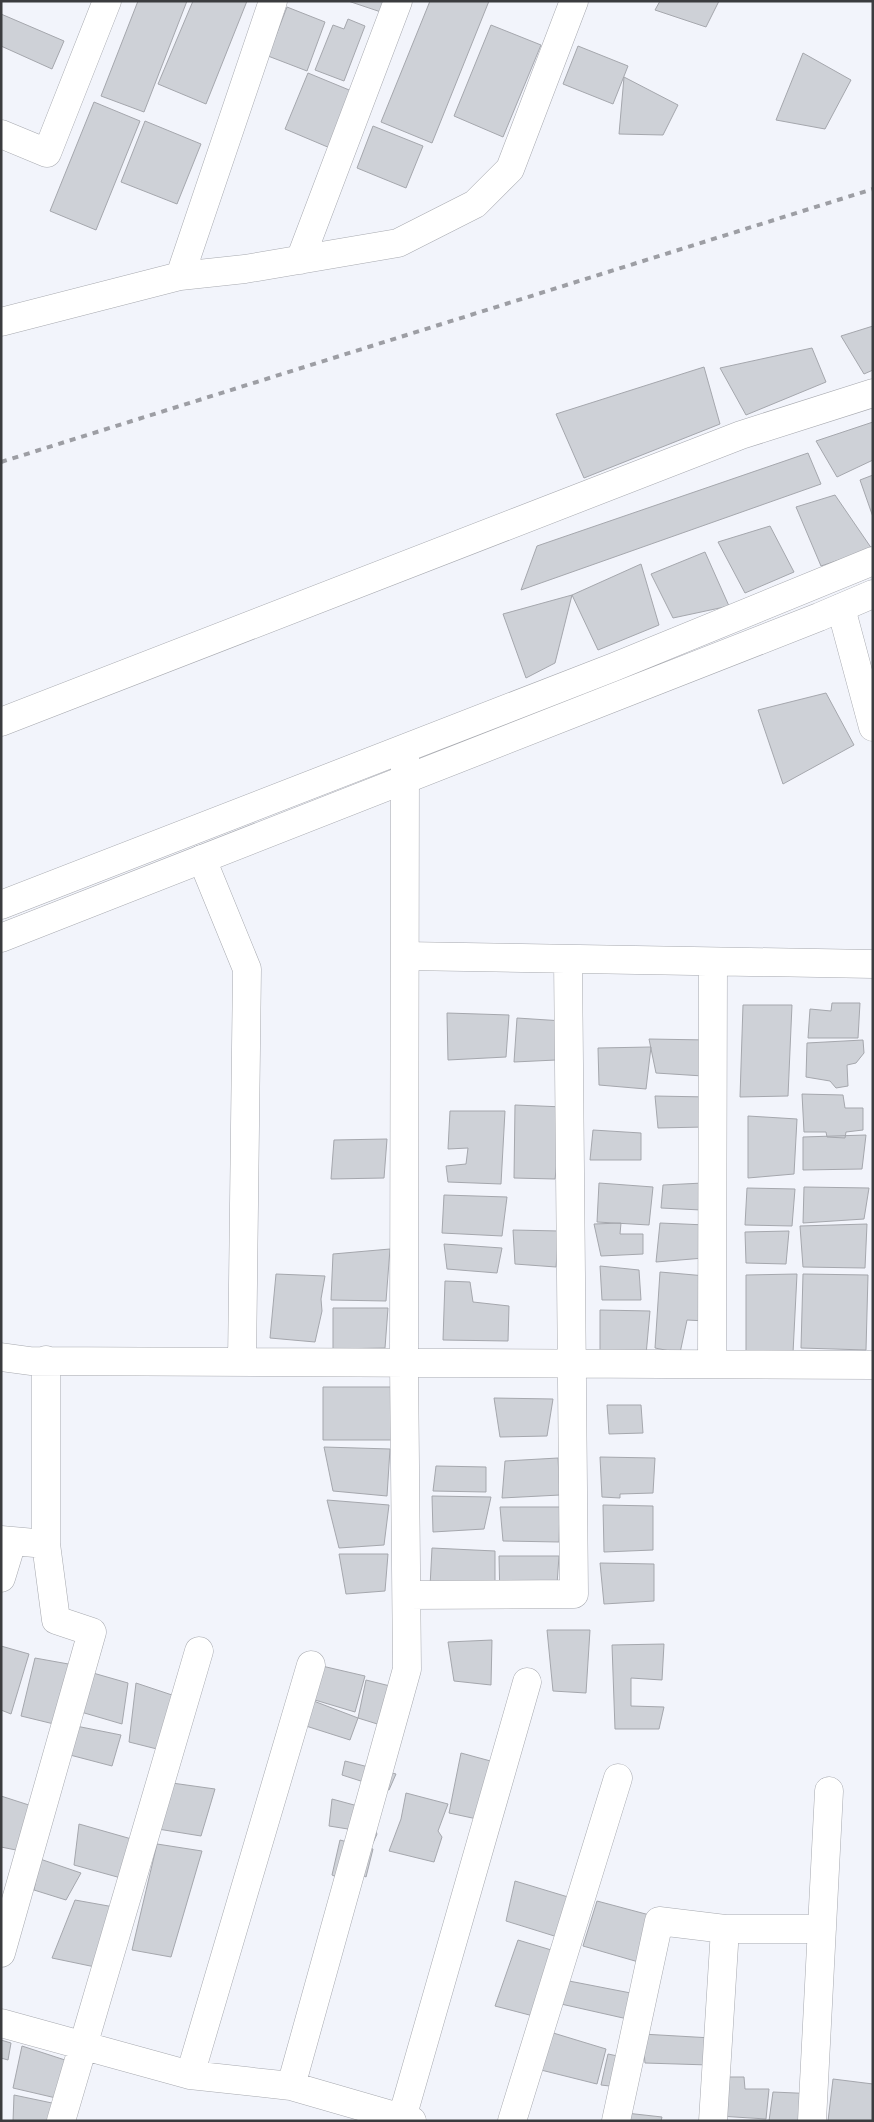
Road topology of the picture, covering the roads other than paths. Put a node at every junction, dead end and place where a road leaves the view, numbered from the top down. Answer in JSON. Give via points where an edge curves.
{"nodes":[{"id":1,"x":107,"y":1,"type":"edge"},
{"id":2,"x":273,"y":1,"type":"edge"},
{"id":3,"x":398,"y":1,"type":"edge"},
{"id":4,"x":574,"y":1,"type":"edge"},
{"id":5,"x":1,"y":134,"type":"edge"},
{"id":6,"x":300,"y":260,"type":"junction"},
{"id":7,"x":180,"y":276,"type":"junction"},
{"id":8,"x":1,"y":322,"type":"edge"},
{"id":9,"x":873,"y":393,"type":"edge"},
{"id":10,"x":873,"y":561,"type":"edge"},
{"id":11,"x":873,"y":594,"type":"edge"},
{"id":12,"x":840,"y":608,"type":"junction"},
{"id":13,"x":1,"y":722,"type":"edge"},
{"id":14,"x":873,"y":727,"type":"edge"},
{"id":15,"x":405,"y":748,"type":"junction"},
{"id":16,"x":405,"y":780,"type":"junction"},
{"id":17,"x":202,"y":859,"type":"junction"},
{"id":18,"x":1,"y":905,"type":"edge"},
{"id":19,"x":1,"y":938,"type":"edge"},
{"id":20,"x":405,"y":956,"type":"junction"},
{"id":21,"x":568,"y":959,"type":"junction"},
{"id":22,"x":713,"y":962,"type":"junction"},
{"id":23,"x":873,"y":964,"type":"edge"},
{"id":24,"x":1,"y":1357,"type":"edge"},
{"id":25,"x":46,"y":1360,"type":"junction"},
{"id":26,"x":242,"y":1362,"type":"junction"},
{"id":27,"x":404,"y":1363,"type":"junction"},
{"id":28,"x":572,"y":1364,"type":"junction"},
{"id":29,"x":712,"y":1364,"type":"junction"},
{"id":30,"x":873,"y":1365,"type":"edge"},
{"id":31,"x":7,"y":1541,"type":"edge"},
{"id":32,"x":46,"y":1544,"type":"junction"},
{"id":33,"x":1,"y":1578,"type":"edge"},
{"id":34,"x":407,"y":1595,"type":"junction"},
{"id":35,"x":199,"y":1651,"type":"dead end"},
{"id":36,"x":311,"y":1665,"type":"dead end"},
{"id":37,"x":527,"y":1682,"type":"dead end"},
{"id":38,"x":618,"y":1778,"type":"dead end"},
{"id":39,"x":829,"y":1791,"type":"dead end"},
{"id":40,"x":725,"y":1929,"type":"junction"},
{"id":41,"x":822,"y":1929,"type":"junction"},
{"id":42,"x":1,"y":1953,"type":"edge"},
{"id":43,"x":1,"y":2023,"type":"edge"},
{"id":44,"x":84,"y":2045,"type":"junction"},
{"id":45,"x":190,"y":2075,"type":"junction"},
{"id":46,"x":291,"y":2086,"type":"junction"},
{"id":47,"x":407,"y":2119,"type":"edge"},
{"id":48,"x":61,"y":2121,"type":"edge"},
{"id":49,"x":512,"y":2121,"type":"edge"},
{"id":50,"x":616,"y":2121,"type":"edge"},
{"id":51,"x":713,"y":2121,"type":"edge"},
{"id":52,"x":812,"y":2121,"type":"edge"}],
"edges":[{"from":1,"to":5,"type":"street","via":[[47,153]]},
{"from":2,"to":7,"type":"street"},
{"from":3,"to":6,"type":"street"},
{"from":4,"to":6,"type":"street","via":[[510,168],[475,204],[398,243]]},
{"from":6,"to":7,"type":"street"},
{"from":7,"to":8,"type":"street"},
{"from":9,"to":13,"type":"street","via":[[742,435]]},
{"from":10,"to":15,"type":"street"},
{"from":11,"to":12,"type":"street"},
{"from":12,"to":14,"type":"street"},
{"from":12,"to":16,"type":"street"},
{"from":15,"to":16,"type":"street"},
{"from":15,"to":18,"type":"street"},
{"from":16,"to":17,"type":"street"},
{"from":16,"to":20,"type":"street"},
{"from":17,"to":19,"type":"street"},
{"from":17,"to":26,"type":"street","via":[[247,969]]},
{"from":20,"to":21,"type":"street"},
{"from":20,"to":27,"type":"street"},
{"from":21,"to":22,"type":"street"},
{"from":21,"to":28,"type":"street"},
{"from":22,"to":23,"type":"street"},
{"from":22,"to":29,"type":"street"},
{"from":24,"to":25,"type":"street"},
{"from":25,"to":26,"type":"street"},
{"from":25,"to":32,"type":"street"},
{"from":26,"to":27,"type":"street"},
{"from":27,"to":28,"type":"street"},
{"from":27,"to":34,"type":"street"},
{"from":28,"to":29,"type":"street"},
{"from":28,"to":34,"type":"street","via":[[574,1594]]},
{"from":29,"to":30,"type":"street"},
{"from":31,"to":32,"type":"street"},
{"from":31,"to":33,"type":"street"},
{"from":32,"to":42,"type":"street","via":[[56,1620],[92,1632]]},
{"from":34,"to":46,"type":"street","via":[[407,1669]]},
{"from":35,"to":44,"type":"street"},
{"from":36,"to":45,"type":"street"},
{"from":37,"to":47,"type":"street"},
{"from":38,"to":49,"type":"street"},
{"from":39,"to":41,"type":"street"},
{"from":40,"to":41,"type":"street"},
{"from":40,"to":50,"type":"street","via":[[659,1921]]},
{"from":40,"to":51,"type":"street"},
{"from":41,"to":52,"type":"street"},
{"from":43,"to":44,"type":"street"},
{"from":44,"to":45,"type":"street"},
{"from":44,"to":48,"type":"street"},
{"from":45,"to":46,"type":"street"},
{"from":46,"to":47,"type":"street"}]}
